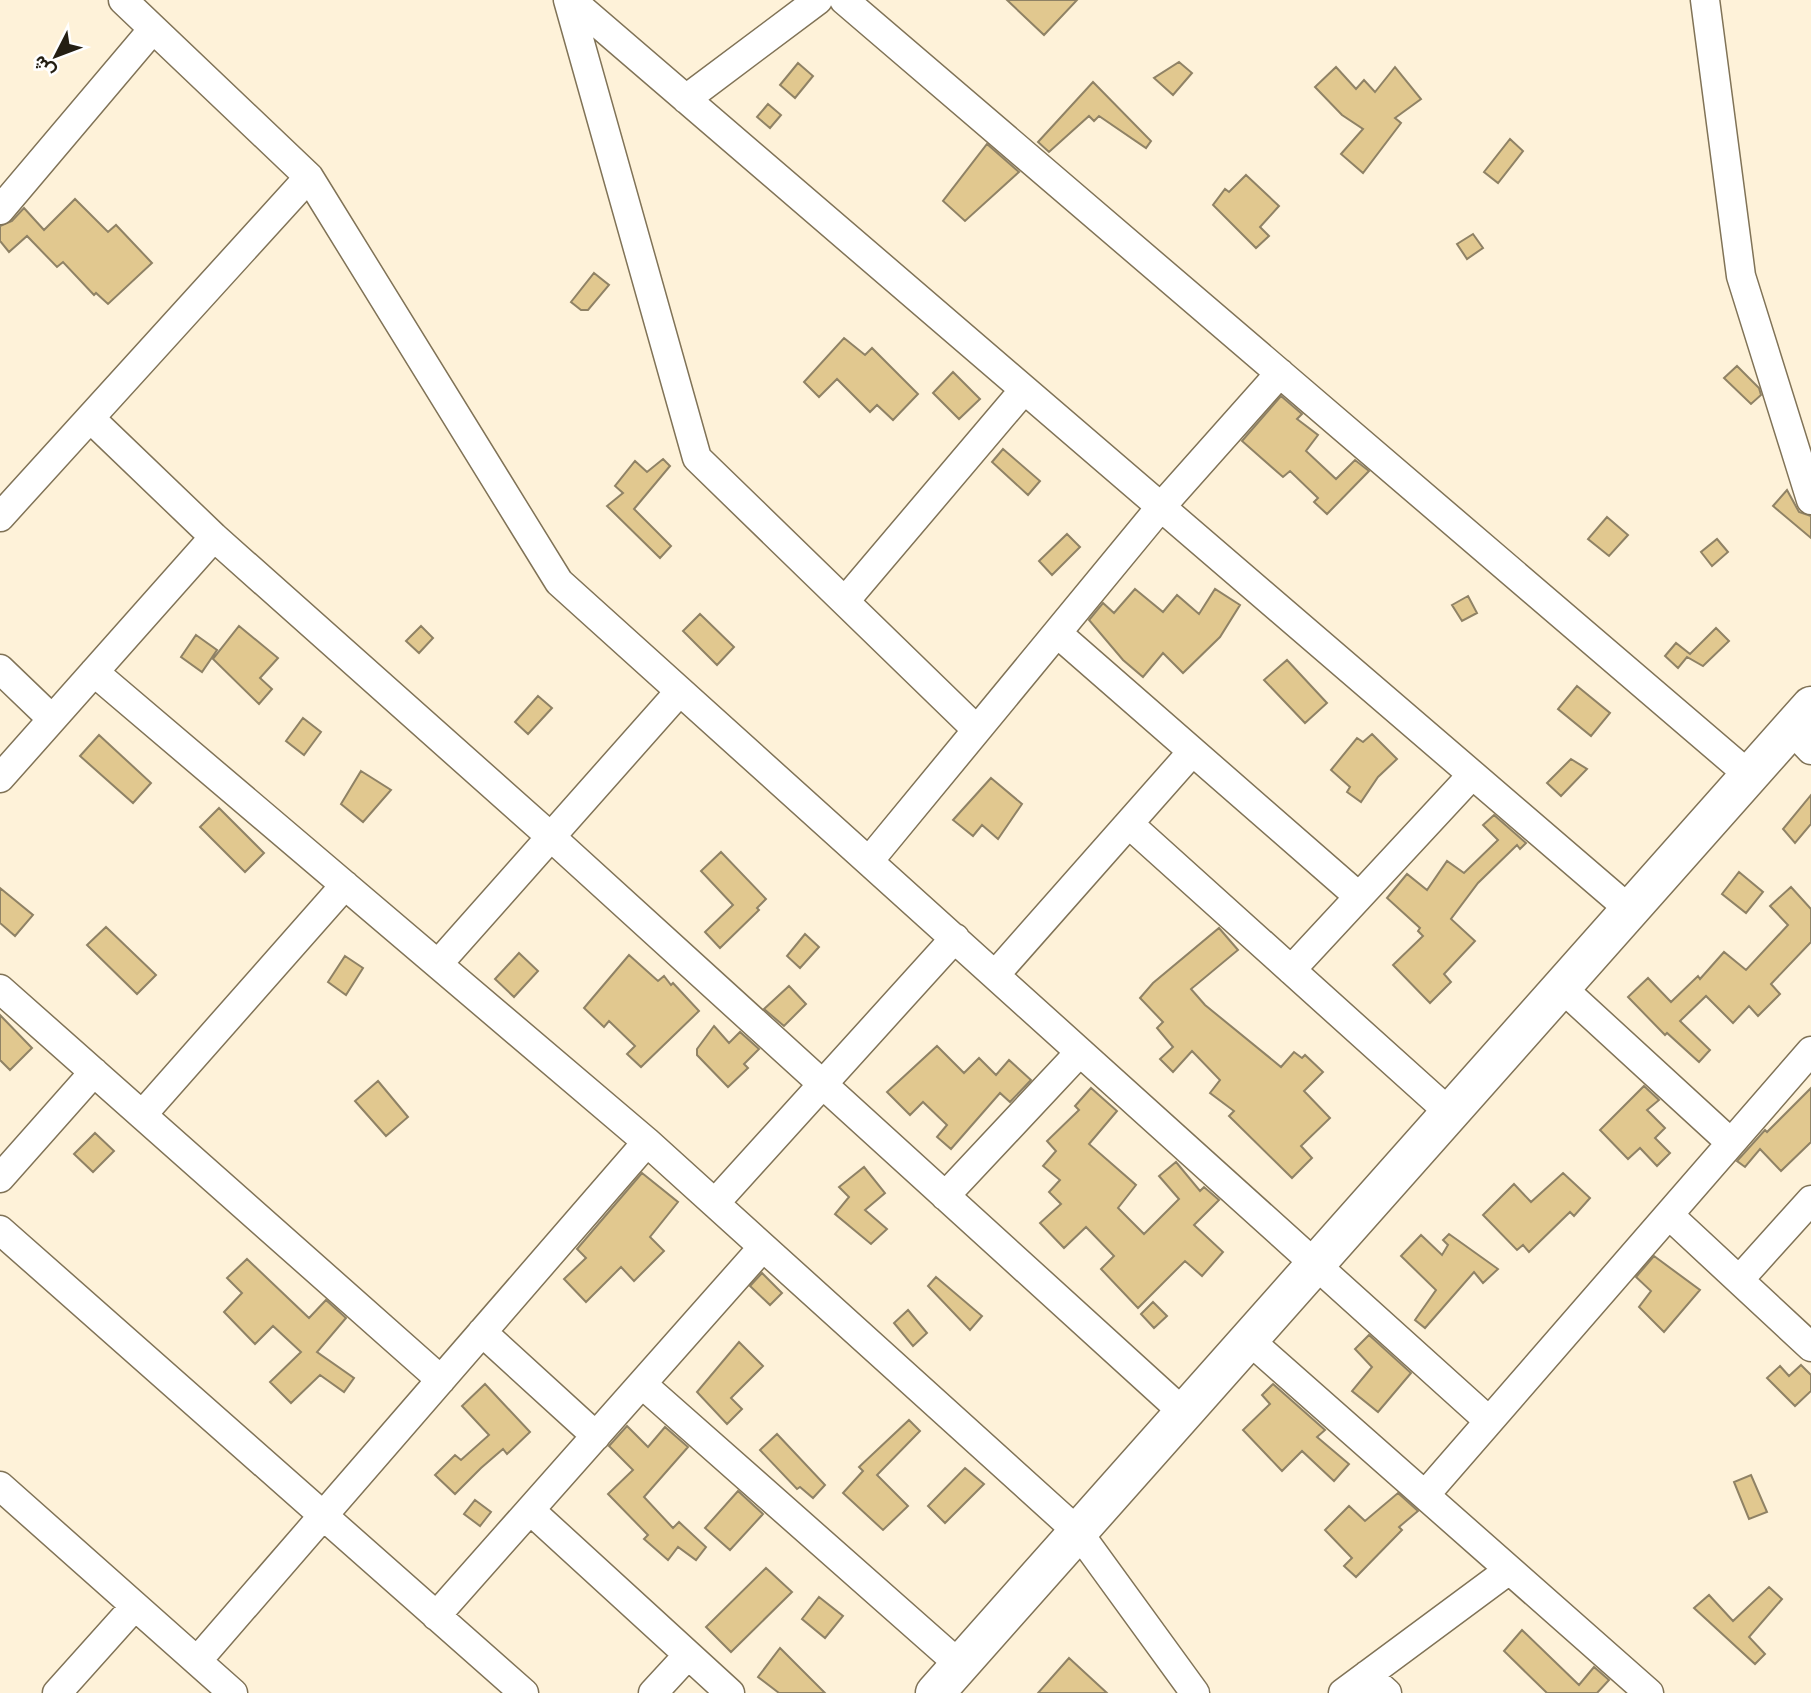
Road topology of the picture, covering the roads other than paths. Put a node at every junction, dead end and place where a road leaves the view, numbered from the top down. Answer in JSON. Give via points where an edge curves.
{"nodes":[{"id":1,"x":123,"y":0,"type":"edge"},
{"id":2,"x":570,"y":0,"type":"edge"},
{"id":3,"x":818,"y":0,"type":"edge"},
{"id":4,"x":844,"y":0,"type":"edge"},
{"id":5,"x":1704,"y":0,"type":"edge"},
{"id":6,"x":153,"y":29,"type":"junction"},
{"id":7,"x":686,"y":99,"type":"junction"},
{"id":8,"x":309,"y":177,"type":"junction"},
{"id":9,"x":0,"y":210,"type":"edge"},
{"id":10,"x":1280,"y":373,"type":"junction"},
{"id":11,"x":1024,"y":391,"type":"junction"},
{"id":12,"x":90,"y":418,"type":"junction"},
{"id":13,"x":1811,"y":500,"type":"edge"},
{"id":14,"x":1159,"y":509,"type":"junction"},
{"id":15,"x":0,"y":517,"type":"edge"},
{"id":16,"x":214,"y":537,"type":"junction"},
{"id":17,"x":845,"y":601,"type":"junction"},
{"id":18,"x":1056,"y":634,"type":"junction"},
{"id":19,"x":0,"y":669,"type":"edge"},
{"id":20,"x":94,"y":672,"type":"junction"},
{"id":21,"x":680,"y":691,"type":"junction"},
{"id":22,"x":52,"y":719,"type":"junction"},
{"id":23,"x":1804,"y":728,"type":"edge"},
{"id":24,"x":977,"y":730,"type":"junction"},
{"id":25,"x":1192,"y":752,"type":"junction"},
{"id":26,"x":1472,"y":775,"type":"junction"},
{"id":27,"x":1749,"y":775,"type":"junction"},
{"id":28,"x":0,"y":778,"type":"edge"},
{"id":29,"x":1129,"y":824,"type":"junction"},
{"id":30,"x":551,"y":838,"type":"junction"},
{"id":31,"x":869,"y":861,"type":"junction"},
{"id":32,"x":345,"y":885,"type":"junction"},
{"id":33,"x":1357,"y":895,"type":"junction"},
{"id":34,"x":1630,"y":910,"type":"junction"},
{"id":35,"x":954,"y":938,"type":"junction"},
{"id":36,"x":438,"y":964,"type":"junction"},
{"id":37,"x":1291,"y":970,"type":"junction"},
{"id":38,"x":995,"y":975,"type":"junction"},
{"id":39,"x":1561,"y":987,"type":"junction"},
{"id":40,"x":0,"y":989,"type":"edge"},
{"id":41,"x":1811,"y":1051,"type":"edge"},
{"id":42,"x":1080,"y":1052,"type":"junction"},
{"id":43,"x":93,"y":1072,"type":"junction"},
{"id":44,"x":822,"y":1085,"type":"junction"},
{"id":45,"x":1450,"y":1113,"type":"junction"},
{"id":46,"x":142,"y":1115,"type":"junction"},
{"id":47,"x":647,"y":1142,"type":"junction"},
{"id":48,"x":1731,"y":1143,"type":"junction"},
{"id":49,"x":0,"y":1178,"type":"edge"},
{"id":50,"x":945,"y":1196,"type":"junction"},
{"id":51,"x":1811,"y":1200,"type":"edge"},
{"id":52,"x":715,"y":1203,"type":"junction"},
{"id":53,"x":1669,"y":1215,"type":"junction"},
{"id":54,"x":0,"y":1230,"type":"edge"},
{"id":55,"x":763,"y":1247,"type":"junction"},
{"id":56,"x":1315,"y":1265,"type":"junction"},
{"id":57,"x":1740,"y":1280,"type":"junction"},
{"id":58,"x":482,"y":1332,"type":"junction"},
{"id":59,"x":1249,"y":1340,"type":"junction"},
{"id":60,"x":1811,"y":1347,"type":"edge"},
{"id":61,"x":441,"y":1380,"type":"junction"},
{"id":62,"x":642,"y":1384,"type":"junction"},
{"id":63,"x":1184,"y":1413,"type":"junction"},
{"id":64,"x":1489,"y":1422,"type":"junction"},
{"id":65,"x":596,"y":1436,"type":"junction"},
{"id":66,"x":2,"y":1491,"type":"edge"},
{"id":67,"x":1425,"y":1495,"type":"junction"},
{"id":68,"x":530,"y":1510,"type":"junction"},
{"id":69,"x":323,"y":1515,"type":"junction"},
{"id":70,"x":1078,"y":1532,"type":"junction"},
{"id":71,"x":1509,"y":1570,"type":"junction"},
{"id":72,"x":135,"y":1606,"type":"junction"},
{"id":73,"x":436,"y":1616,"type":"junction"},
{"id":74,"x":688,"y":1655,"type":"junction"},
{"id":75,"x":197,"y":1661,"type":"junction"},
{"id":76,"x":960,"y":1665,"type":"junction"},
{"id":77,"x":1377,"y":1684,"type":"edge"},
{"id":78,"x":57,"y":1693,"type":"edge"},
{"id":79,"x":233,"y":1693,"type":"edge"},
{"id":80,"x":524,"y":1693,"type":"edge"},
{"id":81,"x":653,"y":1693,"type":"edge"},
{"id":82,"x":730,"y":1693,"type":"edge"},
{"id":83,"x":935,"y":1693,"type":"edge"},
{"id":84,"x":1195,"y":1693,"type":"edge"},
{"id":85,"x":1343,"y":1693,"type":"edge"},
{"id":86,"x":1649,"y":1693,"type":"edge"}],
"edges":[{"from":1,"to":6,"type":"street"},
{"from":2,"to":7,"type":"street"},
{"from":2,"to":17,"type":"street","via":[[697,458]]},
{"from":3,"to":7,"type":"street"},
{"from":4,"to":10,"type":"street"},
{"from":5,"to":13,"type":"street","via":[[1741,276]]},
{"from":6,"to":8,"type":"street"},
{"from":6,"to":9,"type":"street"},
{"from":7,"to":11,"type":"street"},
{"from":8,"to":12,"type":"street"},
{"from":8,"to":21,"type":"street","via":[[559,582]]},
{"from":10,"to":14,"type":"street"},
{"from":10,"to":27,"type":"street"},
{"from":11,"to":14,"type":"street"},
{"from":11,"to":17,"type":"street"},
{"from":12,"to":15,"type":"street"},
{"from":12,"to":16,"type":"street"},
{"from":14,"to":18,"type":"street"},
{"from":14,"to":26,"type":"street"},
{"from":16,"to":20,"type":"street"},
{"from":16,"to":30,"type":"street"},
{"from":17,"to":24,"type":"street"},
{"from":18,"to":24,"type":"street"},
{"from":18,"to":25,"type":"street"},
{"from":19,"to":22,"type":"street"},
{"from":20,"to":22,"type":"street"},
{"from":20,"to":32,"type":"street"},
{"from":21,"to":30,"type":"street"},
{"from":21,"to":31,"type":"street"},
{"from":22,"to":28,"type":"street"},
{"from":23,"to":27,"type":"main road"},
{"from":24,"to":31,"type":"street"},
{"from":25,"to":29,"type":"street"},
{"from":25,"to":33,"type":"street"},
{"from":26,"to":33,"type":"street"},
{"from":26,"to":34,"type":"street"},
{"from":27,"to":34,"type":"main road"},
{"from":29,"to":37,"type":"street"},
{"from":29,"to":38,"type":"street"},
{"from":30,"to":36,"type":"street"},
{"from":30,"to":44,"type":"street"},
{"from":31,"to":35,"type":"street"},
{"from":32,"to":36,"type":"street"},
{"from":32,"to":46,"type":"street"},
{"from":33,"to":37,"type":"street"},
{"from":34,"to":39,"type":"main road"},
{"from":35,"to":38,"type":"street"},
{"from":35,"to":44,"type":"street"},
{"from":36,"to":47,"type":"street"},
{"from":37,"to":45,"type":"street"},
{"from":38,"to":42,"type":"street"},
{"from":39,"to":45,"type":"main road"},
{"from":39,"to":48,"type":"street"},
{"from":40,"to":43,"type":"street"},
{"from":41,"to":48,"type":"street"},
{"from":42,"to":50,"type":"street"},
{"from":42,"to":56,"type":"street"},
{"from":43,"to":46,"type":"street"},
{"from":43,"to":49,"type":"street"},
{"from":44,"to":50,"type":"street"},
{"from":44,"to":52,"type":"street"},
{"from":45,"to":56,"type":"main road"},
{"from":46,"to":61,"type":"street"},
{"from":47,"to":52,"type":"street"},
{"from":47,"to":58,"type":"street"},
{"from":48,"to":53,"type":"street"},
{"from":50,"to":63,"type":"street"},
{"from":51,"to":57,"type":"street"},
{"from":52,"to":55,"type":"street"},
{"from":53,"to":57,"type":"street"},
{"from":53,"to":64,"type":"street"},
{"from":54,"to":69,"type":"street"},
{"from":55,"to":62,"type":"street"},
{"from":55,"to":70,"type":"street"},
{"from":56,"to":59,"type":"main road"},
{"from":56,"to":64,"type":"street"},
{"from":57,"to":60,"type":"street"},
{"from":58,"to":61,"type":"street"},
{"from":58,"to":65,"type":"street"},
{"from":59,"to":63,"type":"main road"},
{"from":59,"to":67,"type":"street"},
{"from":61,"to":69,"type":"street"},
{"from":62,"to":65,"type":"street"},
{"from":62,"to":76,"type":"street"},
{"from":63,"to":70,"type":"main road"},
{"from":64,"to":67,"type":"street"},
{"from":65,"to":68,"type":"street"},
{"from":66,"to":72,"type":"street"},
{"from":67,"to":71,"type":"street"},
{"from":68,"to":73,"type":"street"},
{"from":68,"to":74,"type":"street"},
{"from":69,"to":73,"type":"street"},
{"from":69,"to":75,"type":"street"},
{"from":70,"to":76,"type":"main road"},
{"from":70,"to":84,"type":"street"},
{"from":71,"to":77,"type":"street"},
{"from":71,"to":86,"type":"street"},
{"from":72,"to":75,"type":"street"},
{"from":72,"to":78,"type":"street"},
{"from":73,"to":80,"type":"street"},
{"from":74,"to":81,"type":"street"},
{"from":74,"to":82,"type":"street"},
{"from":75,"to":79,"type":"street"},
{"from":76,"to":83,"type":"main road"},
{"from":77,"to":85,"type":"street"}]}
